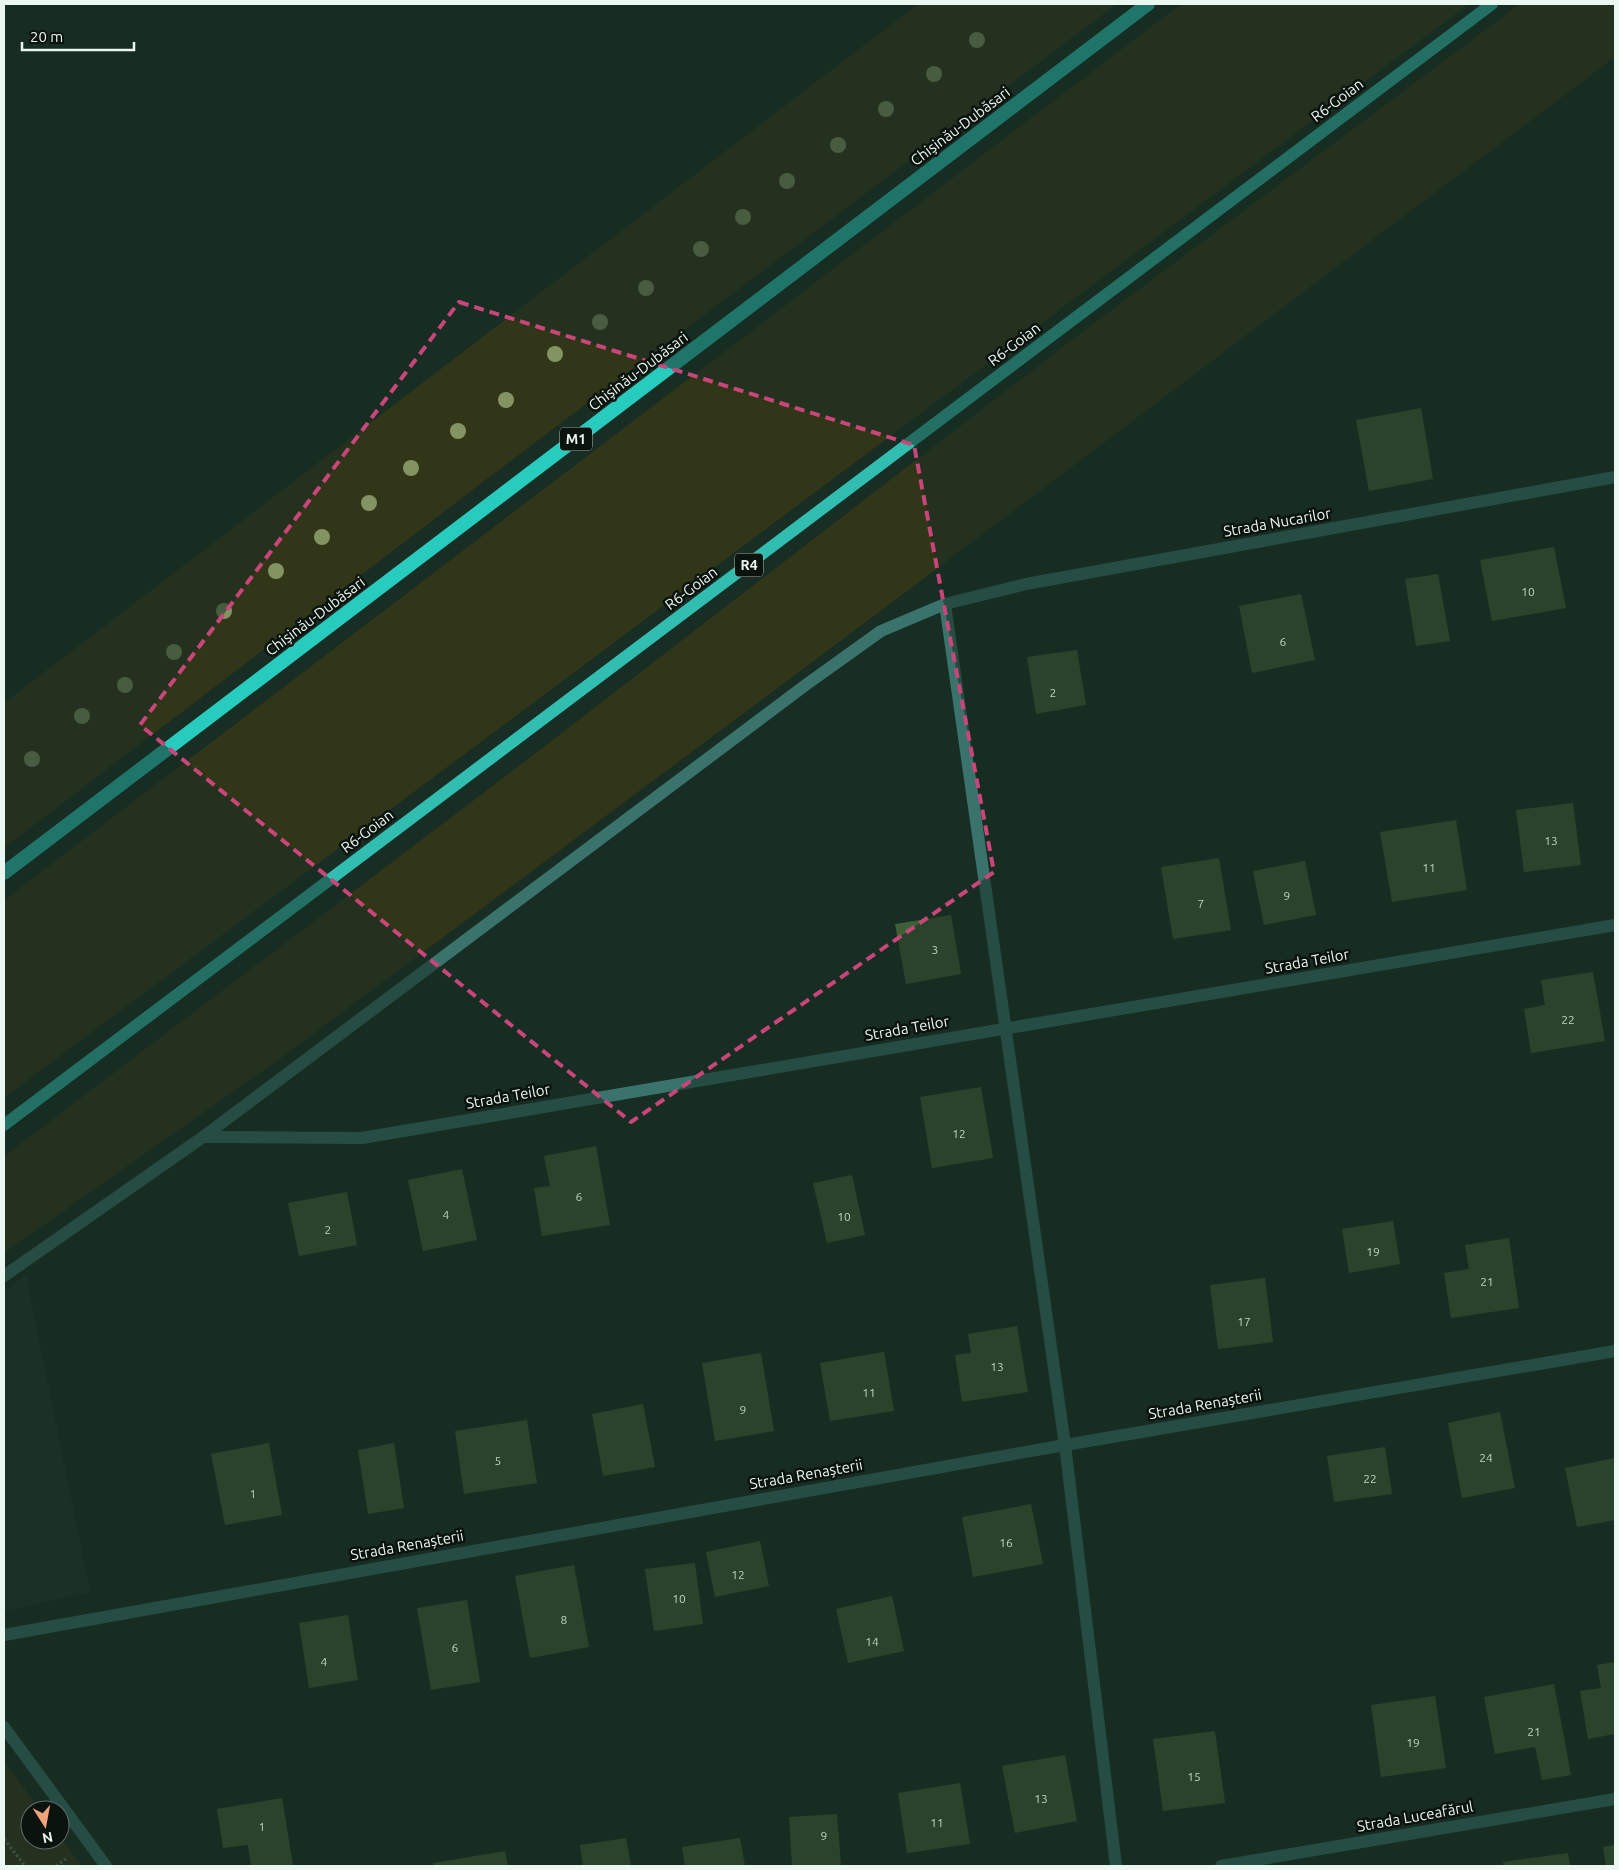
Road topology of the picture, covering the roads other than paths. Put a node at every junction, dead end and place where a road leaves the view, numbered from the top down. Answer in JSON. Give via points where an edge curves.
{"nodes":[{"id":1,"x":1148,"y":4,"type":"edge"},
{"id":2,"x":1492,"y":4,"type":"edge"},
{"id":3,"x":1615,"y":478,"type":"edge"},
{"id":4,"x":945,"y":604,"type":"junction"},
{"id":5,"x":4,"y":873,"type":"edge"},
{"id":6,"x":1615,"y":925,"type":"edge"},
{"id":7,"x":1004,"y":1028,"type":"junction"},
{"id":8,"x":4,"y":1125,"type":"edge"},
{"id":9,"x":203,"y":1138,"type":"junction"},
{"id":10,"x":4,"y":1276,"type":"edge"},
{"id":11,"x":1615,"y":1351,"type":"edge"},
{"id":12,"x":1065,"y":1444,"type":"junction"},
{"id":13,"x":4,"y":1635,"type":"edge"},
{"id":14,"x":4,"y":1727,"type":"edge"},
{"id":15,"x":1615,"y":1799,"type":"edge"},
{"id":16,"x":106,"y":1866,"type":"edge"},
{"id":17,"x":1116,"y":1866,"type":"edge"},
{"id":18,"x":1221,"y":1866,"type":"edge"}],
"edges":[{"from":1,"to":5,"type":"highway","name":"Chișinău-Dubăsari","number":"M1"},
{"from":2,"to":8,"type":"main road","name":"R6-Goian","number":"R4"},
{"from":3,"to":4,"type":"street","name":"Strada Nucarilor","via":[[1026,584]]},
{"from":4,"to":7,"type":"street"},
{"from":4,"to":9,"type":"street","name":"Strada Nucarilor","via":[[882,631],[815,679]]},
{"from":6,"to":7,"type":"street","name":"Strada Teilor"},
{"from":7,"to":9,"type":"street","name":"Strada Teilor","via":[[362,1138]]},
{"from":7,"to":12,"type":"street"},
{"from":9,"to":10,"type":"street","name":"Strada Nucarilor"},
{"from":11,"to":12,"type":"street","name":"Strada Renașterii"},
{"from":12,"to":13,"type":"street","name":"Strada Renașterii"},
{"from":12,"to":17,"type":"street"},
{"from":14,"to":16,"type":"street"},
{"from":15,"to":18,"type":"street","name":"Strada Luceafărul"}]}
